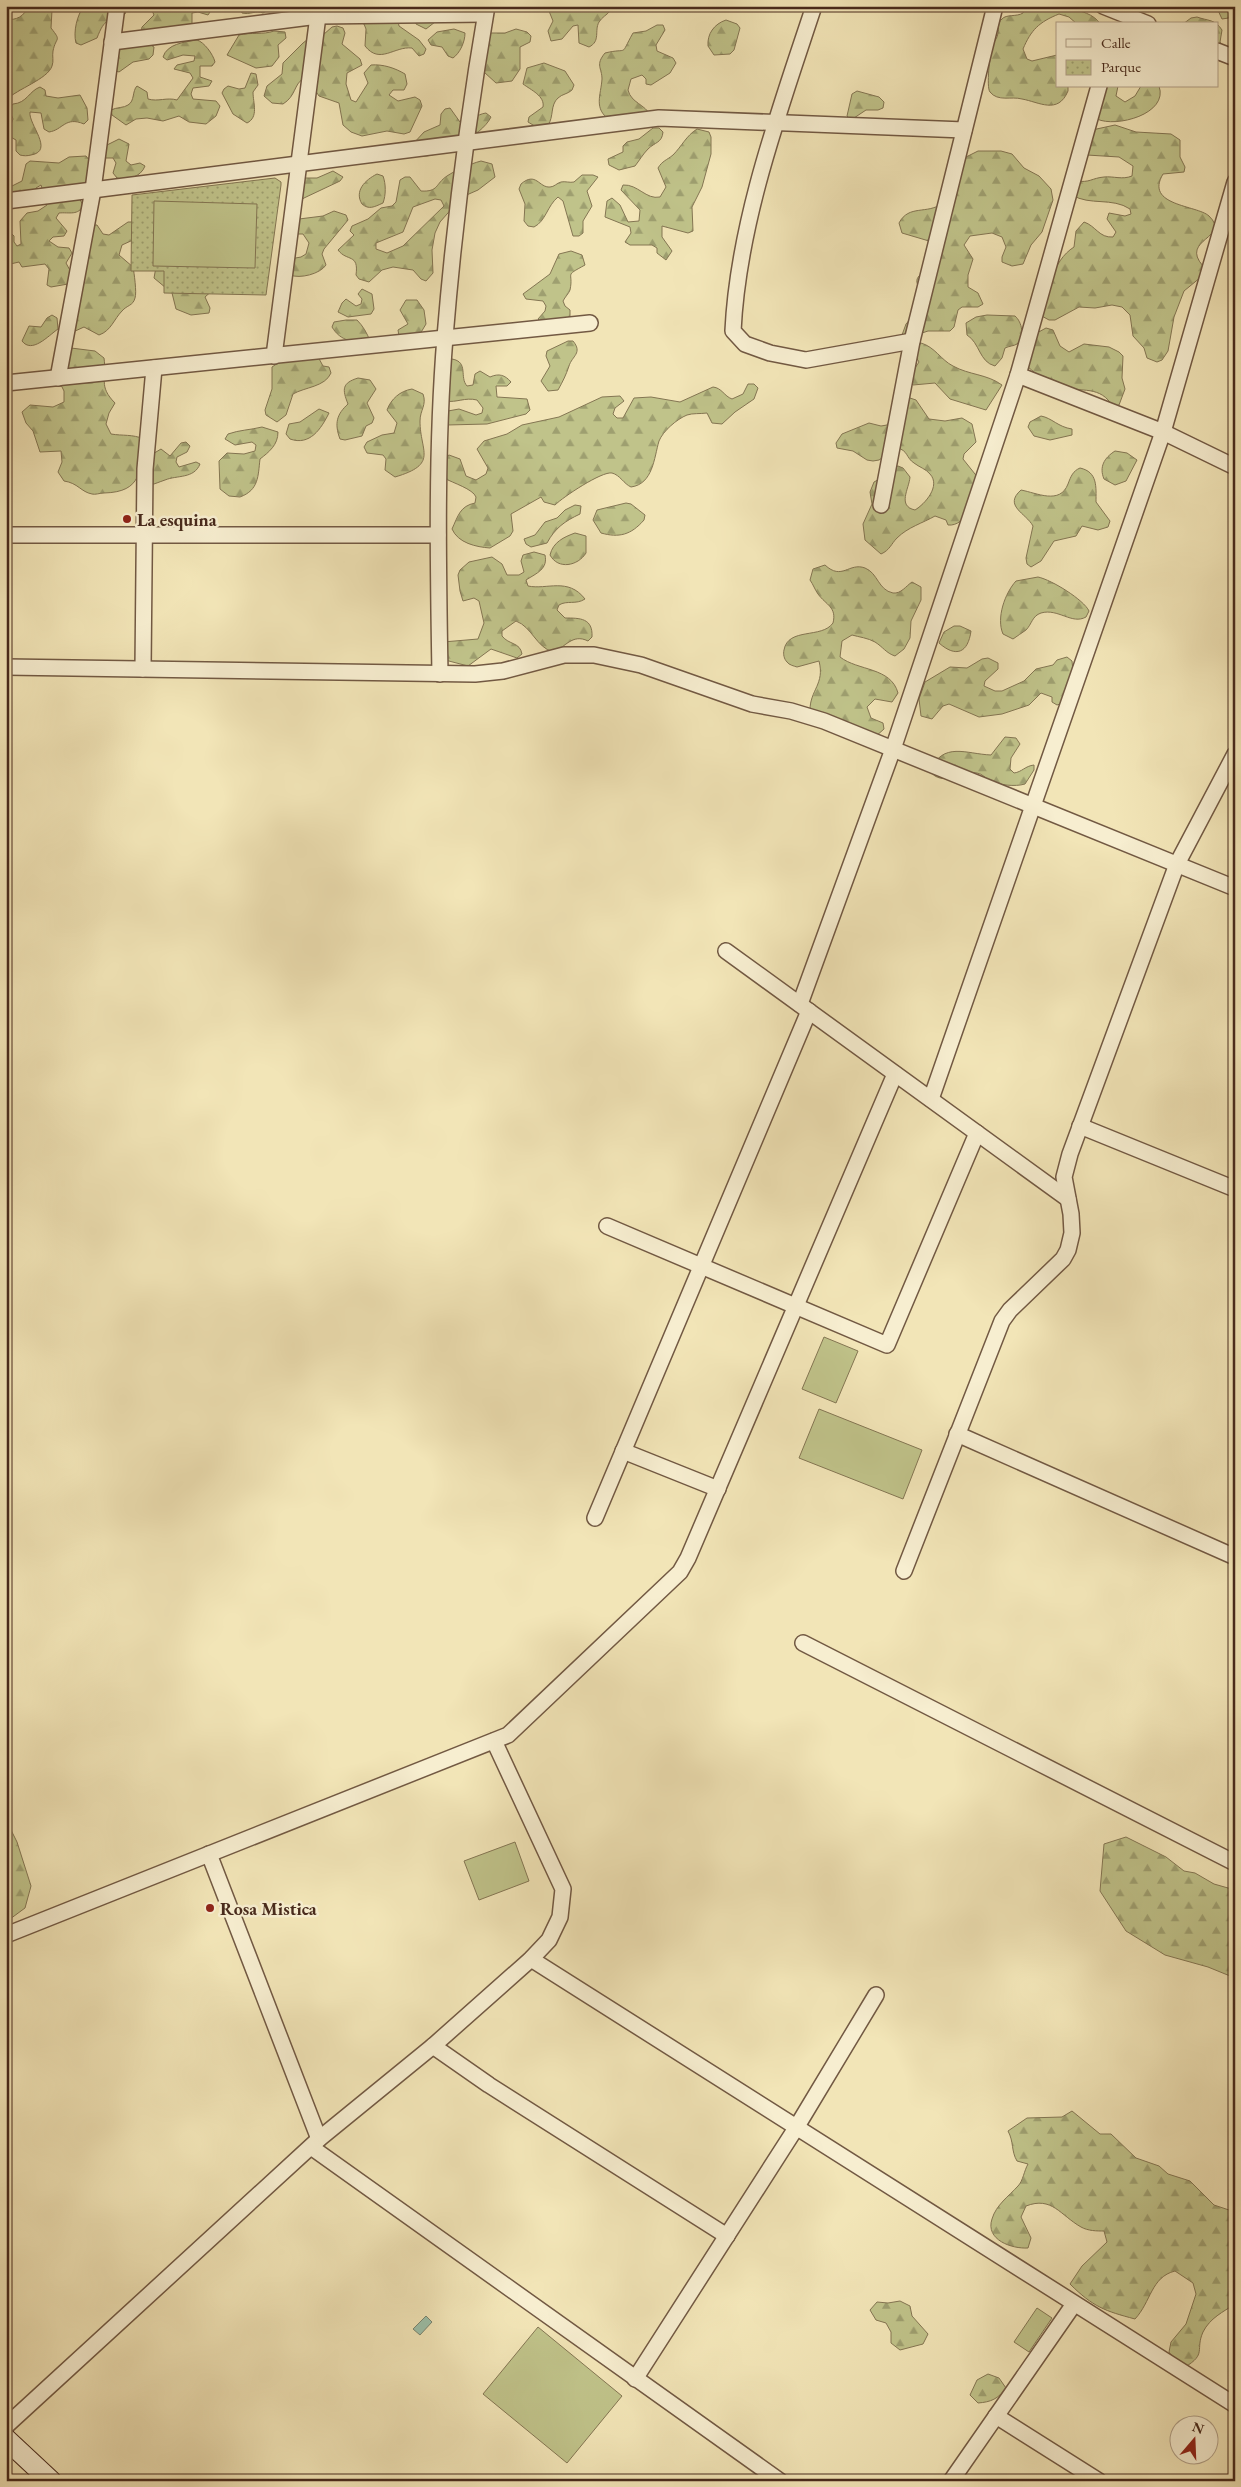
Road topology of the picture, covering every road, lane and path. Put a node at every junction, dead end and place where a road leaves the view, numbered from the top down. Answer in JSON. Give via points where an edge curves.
{"nodes":[{"id":1,"x":117,"y":6,"type":"edge"},
{"id":2,"x":814,"y":6,"type":"edge"},
{"id":3,"x":994,"y":6,"type":"edge"},
{"id":4,"x":1103,"y":6,"type":"edge"},
{"id":5,"x":486,"y":10,"type":"edge"},
{"id":6,"x":318,"y":11,"type":"edge"},
{"id":7,"x":1119,"y":14,"type":"edge"},
{"id":8,"x":1142,"y":22,"type":"edge"},
{"id":9,"x":112,"y":42,"type":"junction"},
{"id":10,"x":1218,"y":51,"type":"edge"},
{"id":11,"x":1235,"y":58,"type":"edge"},
{"id":12,"x":1098,"y":88,"type":"edge"},
{"id":13,"x":775,"y":123,"type":"junction"},
{"id":14,"x":964,"y":130,"type":"junction"},
{"id":15,"x":464,"y":143,"type":"junction"},
{"id":16,"x":297,"y":164,"type":"junction"},
{"id":17,"x":1235,"y":182,"type":"edge"},
{"id":18,"x":93,"y":190,"type":"junction"},
{"id":19,"x":6,"y":201,"type":"edge"},
{"id":20,"x":590,"y":323,"type":"dead end"},
{"id":21,"x":445,"y":338,"type":"junction"},
{"id":22,"x":912,"y":341,"type":"junction"},
{"id":23,"x":274,"y":356,"type":"junction"},
{"id":24,"x":154,"y":368,"type":"junction"},
{"id":25,"x":1018,"y":375,"type":"junction"},
{"id":26,"x":58,"y":378,"type":"junction"},
{"id":27,"x":6,"y":383,"type":"edge"},
{"id":28,"x":1163,"y":432,"type":"junction"},
{"id":29,"x":1235,"y":466,"type":"edge"},
{"id":30,"x":881,"y":505,"type":"dead end"},
{"id":31,"x":438,"y":535,"type":"junction"},
{"id":32,"x":6,"y":536,"type":"edge"},
{"id":33,"x":142,"y":536,"type":"junction"},
{"id":34,"x":6,"y":667,"type":"edge"},
{"id":35,"x":143,"y":669,"type":"junction"},
{"id":36,"x":440,"y":674,"type":"junction"},
{"id":37,"x":893,"y":749,"type":"junction"},
{"id":38,"x":1235,"y":754,"type":"edge"},
{"id":39,"x":1034,"y":806,"type":"junction"},
{"id":40,"x":1177,"y":864,"type":"junction"},
{"id":41,"x":1235,"y":888,"type":"edge"},
{"id":42,"x":726,"y":951,"type":"dead end"},
{"id":43,"x":805,"y":1007,"type":"junction"},
{"id":44,"x":895,"y":1074,"type":"junction"},
{"id":45,"x":931,"y":1100,"type":"junction"},
{"id":46,"x":1080,"y":1126,"type":"junction"},
{"id":47,"x":977,"y":1133,"type":"junction"},
{"id":48,"x":1235,"y":1189,"type":"edge"},
{"id":49,"x":1068,"y":1199,"type":"junction"},
{"id":50,"x":607,"y":1226,"type":"dead end"},
{"id":51,"x":701,"y":1266,"type":"junction"},
{"id":52,"x":796,"y":1306,"type":"junction"},
{"id":53,"x":957,"y":1434,"type":"junction"},
{"id":54,"x":623,"y":1451,"type":"junction"},
{"id":55,"x":718,"y":1489,"type":"junction"},
{"id":56,"x":595,"y":1518,"type":"dead end"},
{"id":57,"x":1235,"y":1557,"type":"edge"},
{"id":58,"x":904,"y":1571,"type":"dead end"},
{"id":59,"x":804,"y":1643,"type":"dead end"},
{"id":60,"x":494,"y":1741,"type":"junction"},
{"id":61,"x":209,"y":1854,"type":"junction"},
{"id":62,"x":1235,"y":1863,"type":"edge"},
{"id":63,"x":6,"y":1935,"type":"edge"},
{"id":64,"x":531,"y":1960,"type":"junction"},
{"id":65,"x":876,"y":1995,"type":"dead end"},
{"id":66,"x":433,"y":2046,"type":"junction"},
{"id":67,"x":796,"y":2128,"type":"junction"},
{"id":68,"x":315,"y":2143,"type":"junction"},
{"id":69,"x":727,"y":2236,"type":"junction"},
{"id":70,"x":1074,"y":2304,"type":"junction"},
{"id":71,"x":635,"y":2379,"type":"junction"},
{"id":72,"x":1235,"y":2405,"type":"edge"},
{"id":73,"x":996,"y":2416,"type":"junction"},
{"id":74,"x":6,"y":2426,"type":"edge"},
{"id":75,"x":6,"y":2439,"type":"edge"},
{"id":76,"x":51,"y":2481,"type":"edge"},
{"id":77,"x":780,"y":2481,"type":"edge"},
{"id":78,"x":951,"y":2481,"type":"edge"},
{"id":79,"x":1099,"y":2481,"type":"edge"}],
"edges":[{"from":1,"to":9,"type":"street"},
{"from":2,"to":13,"type":"street"},
{"from":3,"to":14,"type":"street"},
{"from":4,"to":7,"type":"street"},
{"from":5,"to":6,"type":"street"},
{"from":5,"to":15,"type":"street"},
{"from":6,"to":9,"type":"street"},
{"from":6,"to":16,"type":"street"},
{"from":7,"to":8,"type":"street"},
{"from":9,"to":18,"type":"street"},
{"from":10,"to":11,"type":"street"},
{"from":12,"to":25,"type":"street"},
{"from":13,"to":14,"type":"street"},
{"from":13,"to":15,"type":"street","via":[[660,118]]},
{"from":13,"to":22,"type":"street","via":[[740,261],[733,331],[745,344],[806,360]]},
{"from":14,"to":22,"type":"street"},
{"from":15,"to":16,"type":"street"},
{"from":15,"to":21,"type":"street"},
{"from":16,"to":18,"type":"street"},
{"from":16,"to":23,"type":"street"},
{"from":17,"to":28,"type":"street"},
{"from":18,"to":19,"type":"street"},
{"from":18,"to":26,"type":"street"},
{"from":20,"to":21,"type":"street"},
{"from":21,"to":23,"type":"street"},
{"from":21,"to":31,"type":"street"},
{"from":22,"to":30,"type":"street"},
{"from":23,"to":24,"type":"street"},
{"from":24,"to":26,"type":"street"},
{"from":24,"to":33,"type":"street"},
{"from":25,"to":28,"type":"street"},
{"from":25,"to":37,"type":"street"},
{"from":26,"to":27,"type":"street"},
{"from":28,"to":29,"type":"street"},
{"from":28,"to":39,"type":"street"},
{"from":31,"to":33,"type":"street"},
{"from":31,"to":36,"type":"street"},
{"from":32,"to":33,"type":"street"},
{"from":33,"to":35,"type":"street"},
{"from":34,"to":35,"type":"street"},
{"from":35,"to":36,"type":"street"},
{"from":36,"to":37,"type":"street","via":[[503,671],[571,654],[618,658],[752,704],[824,721]]},
{"from":37,"to":39,"type":"street"},
{"from":37,"to":43,"type":"street"},
{"from":38,"to":40,"type":"street"},
{"from":39,"to":40,"type":"street"},
{"from":39,"to":45,"type":"street"},
{"from":40,"to":41,"type":"street"},
{"from":40,"to":46,"type":"street"},
{"from":42,"to":43,"type":"street"},
{"from":43,"to":44,"type":"street"},
{"from":43,"to":51,"type":"street"},
{"from":44,"to":45,"type":"street"},
{"from":44,"to":52,"type":"street"},
{"from":45,"to":47,"type":"street"},
{"from":46,"to":48,"type":"street"},
{"from":46,"to":49,"type":"street","via":[[1064,1177]]},
{"from":47,"to":49,"type":"street"},
{"from":47,"to":52,"type":"street","via":[[887,1345]]},
{"from":49,"to":53,"type":"street","via":[[1072,1233],[1068,1250],[1002,1322]]},
{"from":50,"to":51,"type":"street"},
{"from":51,"to":52,"type":"street"},
{"from":51,"to":54,"type":"street"},
{"from":52,"to":55,"type":"street"},
{"from":53,"to":57,"type":"street"},
{"from":53,"to":58,"type":"street"},
{"from":54,"to":55,"type":"street"},
{"from":54,"to":56,"type":"street"},
{"from":55,"to":60,"type":"street","via":[[680,1572],[508,1735]]},
{"from":59,"to":62,"type":"street"},
{"from":60,"to":61,"type":"street"},
{"from":60,"to":64,"type":"street","via":[[563,1889],[556,1927]]},
{"from":61,"to":63,"type":"street"},
{"from":61,"to":68,"type":"street"},
{"from":64,"to":66,"type":"street"},
{"from":64,"to":67,"type":"street"},
{"from":65,"to":67,"type":"street"},
{"from":66,"to":68,"type":"street"},
{"from":66,"to":69,"type":"street"},
{"from":67,"to":69,"type":"street"},
{"from":67,"to":70,"type":"street"},
{"from":68,"to":71,"type":"street"},
{"from":68,"to":74,"type":"street"},
{"from":69,"to":71,"type":"street"},
{"from":70,"to":72,"type":"street"},
{"from":70,"to":73,"type":"street"},
{"from":71,"to":77,"type":"street"},
{"from":73,"to":78,"type":"street"},
{"from":73,"to":79,"type":"street"},
{"from":75,"to":76,"type":"street"}]}
